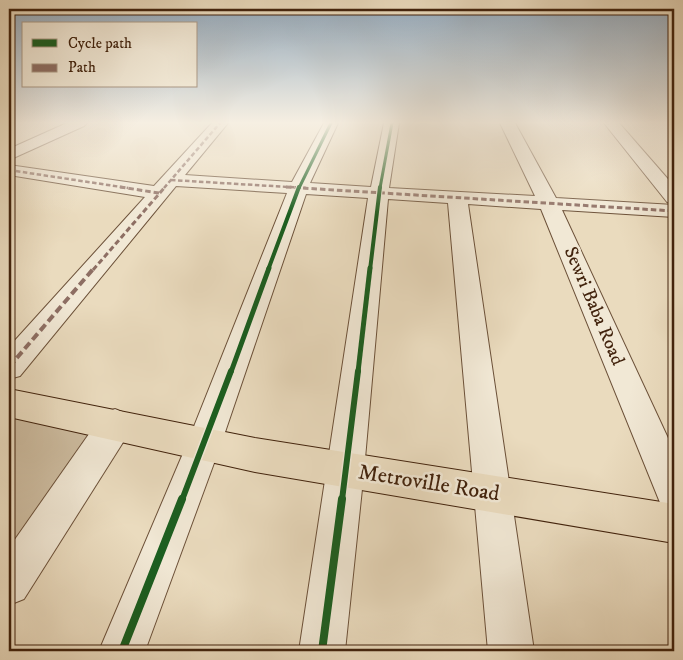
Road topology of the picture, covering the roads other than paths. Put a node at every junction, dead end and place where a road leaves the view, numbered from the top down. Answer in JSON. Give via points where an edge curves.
{"nodes":[{"id":1,"x":193,"y":154,"type":"edge"},
{"id":2,"x":316,"y":154,"type":"edge"},
{"id":3,"x":386,"y":154,"type":"edge"},
{"id":4,"x":524,"y":154,"type":"edge"},
{"id":5,"x":636,"y":154,"type":"edge"},
{"id":6,"x":9,"y":170,"type":"edge"},
{"id":7,"x":165,"y":186,"type":"junction"},
{"id":8,"x":299,"y":187,"type":"junction"},
{"id":9,"x":379,"y":192,"type":"junction"},
{"id":10,"x":457,"y":197,"type":"junction"},
{"id":11,"x":674,"y":198,"type":"edge"},
{"id":12,"x":549,"y":203,"type":"junction"},
{"id":13,"x":674,"y":211,"type":"edge"},
{"id":14,"x":9,"y":368,"type":"edge"},
{"id":15,"x":9,"y":403,"type":"edge"},
{"id":16,"x":115,"y":425,"type":"junction"},
{"id":17,"x":204,"y":444,"type":"junction"},
{"id":18,"x":346,"y":470,"type":"junction"},
{"id":19,"x":674,"y":492,"type":"edge"},
{"id":20,"x":492,"y":494,"type":"junction"},
{"id":21,"x":674,"y":524,"type":"edge"},
{"id":22,"x":9,"y":584,"type":"edge"},
{"id":23,"x":122,"y":651,"type":"edge"},
{"id":24,"x":322,"y":651,"type":"edge"},
{"id":25,"x":511,"y":651,"type":"edge"}],
"edges":[{"from":1,"to":7,"type":"street"},
{"from":2,"to":8,"type":"street"},
{"from":3,"to":9,"type":"street"},
{"from":4,"to":12,"type":"street","name":"Sewri Baba Road"},
{"from":5,"to":11,"type":"street"},
{"from":6,"to":7,"type":"street"},
{"from":7,"to":8,"type":"street"},
{"from":7,"to":14,"type":"street"},
{"from":8,"to":9,"type":"street"},
{"from":8,"to":17,"type":"street"},
{"from":9,"to":10,"type":"street"},
{"from":9,"to":18,"type":"street"},
{"from":10,"to":12,"type":"street"},
{"from":10,"to":20,"type":"street"},
{"from":12,"to":13,"type":"street"},
{"from":12,"to":19,"type":"street","name":"Sewri Baba Road"},
{"from":15,"to":16,"type":"main road","name":"Metroville Road"},
{"from":16,"to":17,"type":"main road","name":"Metroville Road"},
{"from":16,"to":22,"type":"street"},
{"from":17,"to":18,"type":"main road","name":"Metroville Road"},
{"from":17,"to":23,"type":"street"},
{"from":18,"to":20,"type":"main road","name":"Metroville Road"},
{"from":18,"to":24,"type":"street"},
{"from":20,"to":21,"type":"main road","name":"Metroville Road"},
{"from":20,"to":25,"type":"street"}]}
